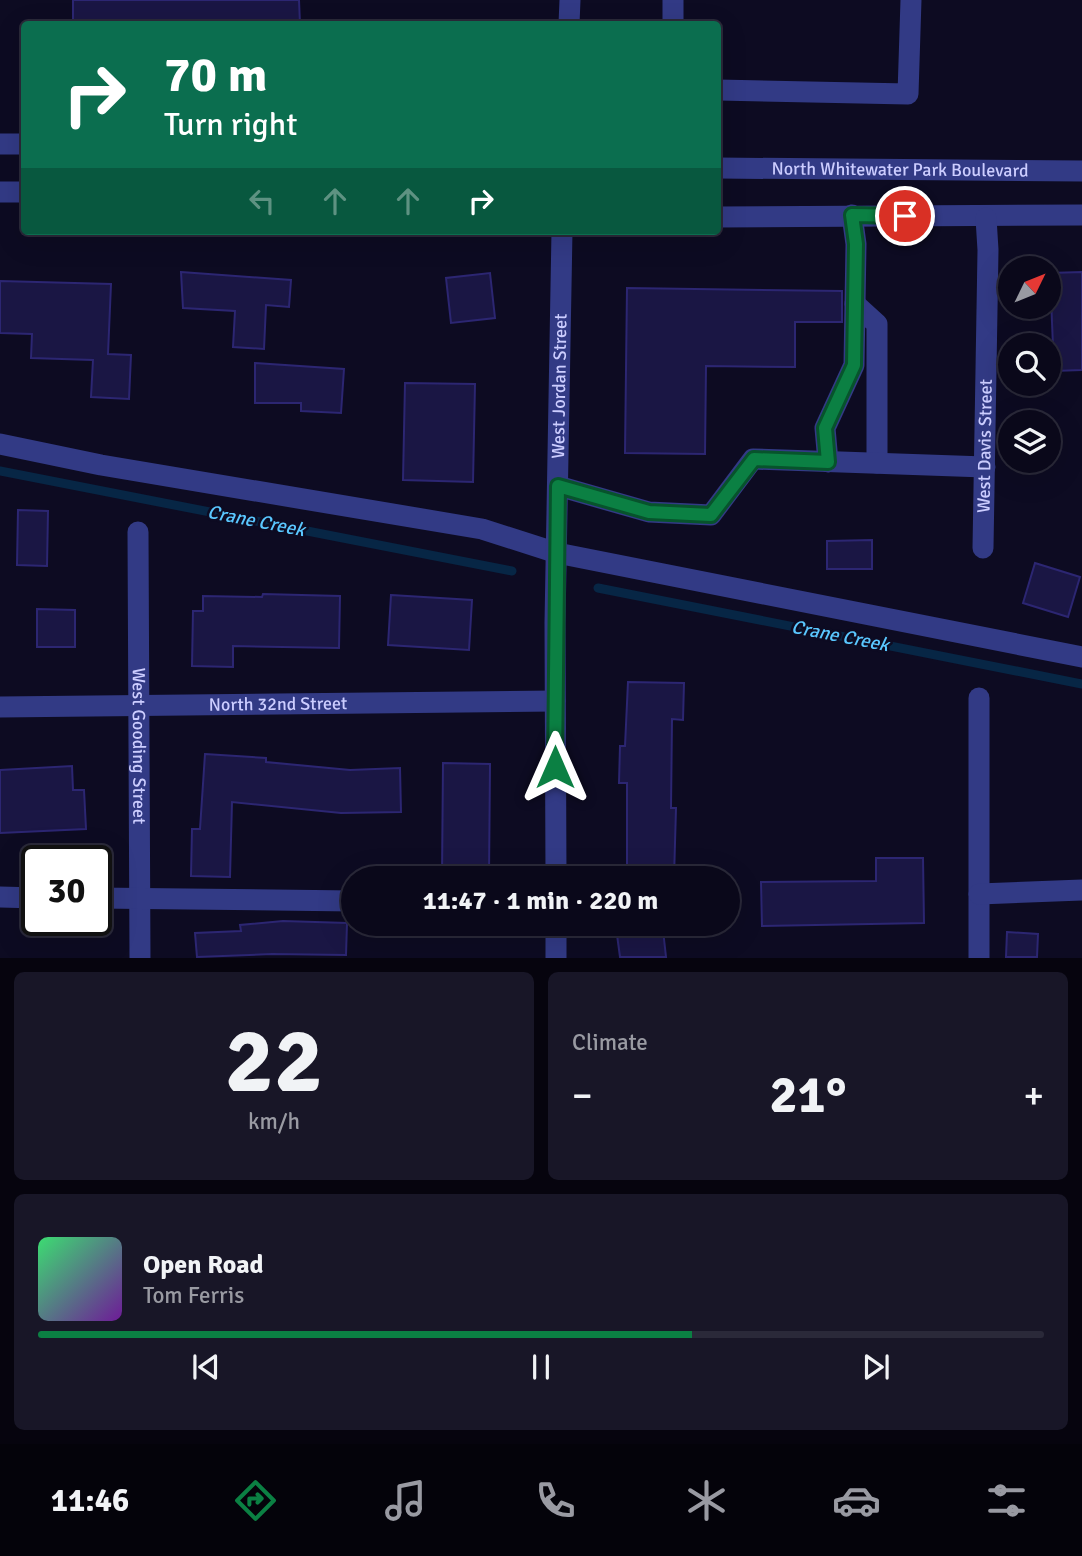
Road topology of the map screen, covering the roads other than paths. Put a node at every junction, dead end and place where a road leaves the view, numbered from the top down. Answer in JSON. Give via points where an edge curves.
{"nodes":[{"id":1,"x":570,"y":0,"type":"edge"},
{"id":2,"x":673,"y":0,"type":"edge"},
{"id":3,"x":911,"y":0,"type":"edge"},
{"id":4,"x":569,"y":21,"type":"edge"},
{"id":5,"x":673,"y":21,"type":"edge"},
{"id":6,"x":721,"y":90,"type":"edge"},
{"id":7,"x":0,"y":144,"type":"edge"},
{"id":8,"x":21,"y":144,"type":"edge"},
{"id":9,"x":721,"y":168,"type":"edge"},
{"id":10,"x":1082,"y":171,"type":"edge"},
{"id":11,"x":0,"y":192,"type":"edge"},
{"id":12,"x":21,"y":192,"type":"edge"},
{"id":13,"x":852,"y":215,"type":"junction"},
{"id":14,"x":1082,"y":215,"type":"edge"},
{"id":15,"x":721,"y":217,"type":"edge"},
{"id":16,"x":986,"y":218,"type":"junction"},
{"id":17,"x":562,"y":235,"type":"edge"},
{"id":18,"x":855,"y":304,"type":"junction"},
{"id":19,"x":0,"y":444,"type":"edge"},
{"id":20,"x":828,"y":462,"type":"junction"},
{"id":21,"x":877,"y":463,"type":"junction"},
{"id":22,"x":985,"y":467,"type":"junction"},
{"id":23,"x":558,"y":486,"type":"junction"},
{"id":24,"x":138,"y":532,"type":"dead end"},
{"id":25,"x":983,"y":548,"type":"dead end"},
{"id":26,"x":557,"y":553,"type":"junction"},
{"id":27,"x":1082,"y":657,"type":"edge"},
{"id":28,"x":979,"y":698,"type":"dead end"},
{"id":29,"x":555,"y":701,"type":"junction"},
{"id":30,"x":0,"y":707,"type":"edge"},
{"id":31,"x":140,"y":707,"type":"junction"},
{"id":32,"x":556,"y":866,"type":"edge"},
{"id":33,"x":1082,"y":890,"type":"edge"},
{"id":34,"x":979,"y":894,"type":"junction"},
{"id":35,"x":0,"y":897,"type":"edge"},
{"id":36,"x":21,"y":898,"type":"edge"},
{"id":37,"x":112,"y":898,"type":"edge"},
{"id":38,"x":140,"y":899,"type":"junction"},
{"id":39,"x":341,"y":901,"type":"edge"},
{"id":40,"x":556,"y":936,"type":"edge"},
{"id":41,"x":140,"y":957,"type":"edge"},
{"id":42,"x":556,"y":957,"type":"edge"},
{"id":43,"x":979,"y":957,"type":"edge"}],
"edges":[{"from":1,"to":4,"type":"street"},
{"from":2,"to":5,"type":"street"},
{"from":3,"to":6,"type":"street","via":[[908,94]]},
{"from":7,"to":8,"type":"street"},
{"from":9,"to":10,"type":"street","name":"North Whitewater Park Boulevard"},
{"from":11,"to":12,"type":"street"},
{"from":13,"to":15,"type":"street"},
{"from":13,"to":16,"type":"street"},
{"from":13,"to":18,"type":"street"},
{"from":14,"to":16,"type":"street"},
{"from":16,"to":22,"type":"street","name":"West Davis Street"},
{"from":17,"to":23,"type":"street","name":"West Jordan Street"},
{"from":18,"to":20,"type":"street","via":[[854,365],[825,428]]},
{"from":18,"to":21,"type":"street","via":[[877,324]]},
{"from":19,"to":26,"type":"street","via":[[482,528]]},
{"from":20,"to":21,"type":"street"},
{"from":20,"to":23,"type":"street","via":[[754,459],[711,515],[649,512]]},
{"from":21,"to":22,"type":"street"},
{"from":22,"to":25,"type":"street","name":"West Davis Street"},
{"from":23,"to":26,"type":"street","name":"West Jordan Street"},
{"from":24,"to":31,"type":"street","name":"West Gooding Street"},
{"from":26,"to":27,"type":"street"},
{"from":26,"to":29,"type":"street","name":"West Jordan Street"},
{"from":28,"to":34,"type":"street"},
{"from":29,"to":31,"type":"street","name":"North 32nd Street"},
{"from":29,"to":32,"type":"street","name":"West Jordan Street"},
{"from":30,"to":31,"type":"street","name":"North 32nd Street"},
{"from":31,"to":38,"type":"street","name":"West Gooding Street"},
{"from":33,"to":34,"type":"street"},
{"from":34,"to":43,"type":"street"},
{"from":35,"to":36,"type":"street"},
{"from":37,"to":38,"type":"street"},
{"from":38,"to":39,"type":"street"},
{"from":38,"to":41,"type":"street","name":"West Gooding Street"},
{"from":40,"to":42,"type":"street"}]}
